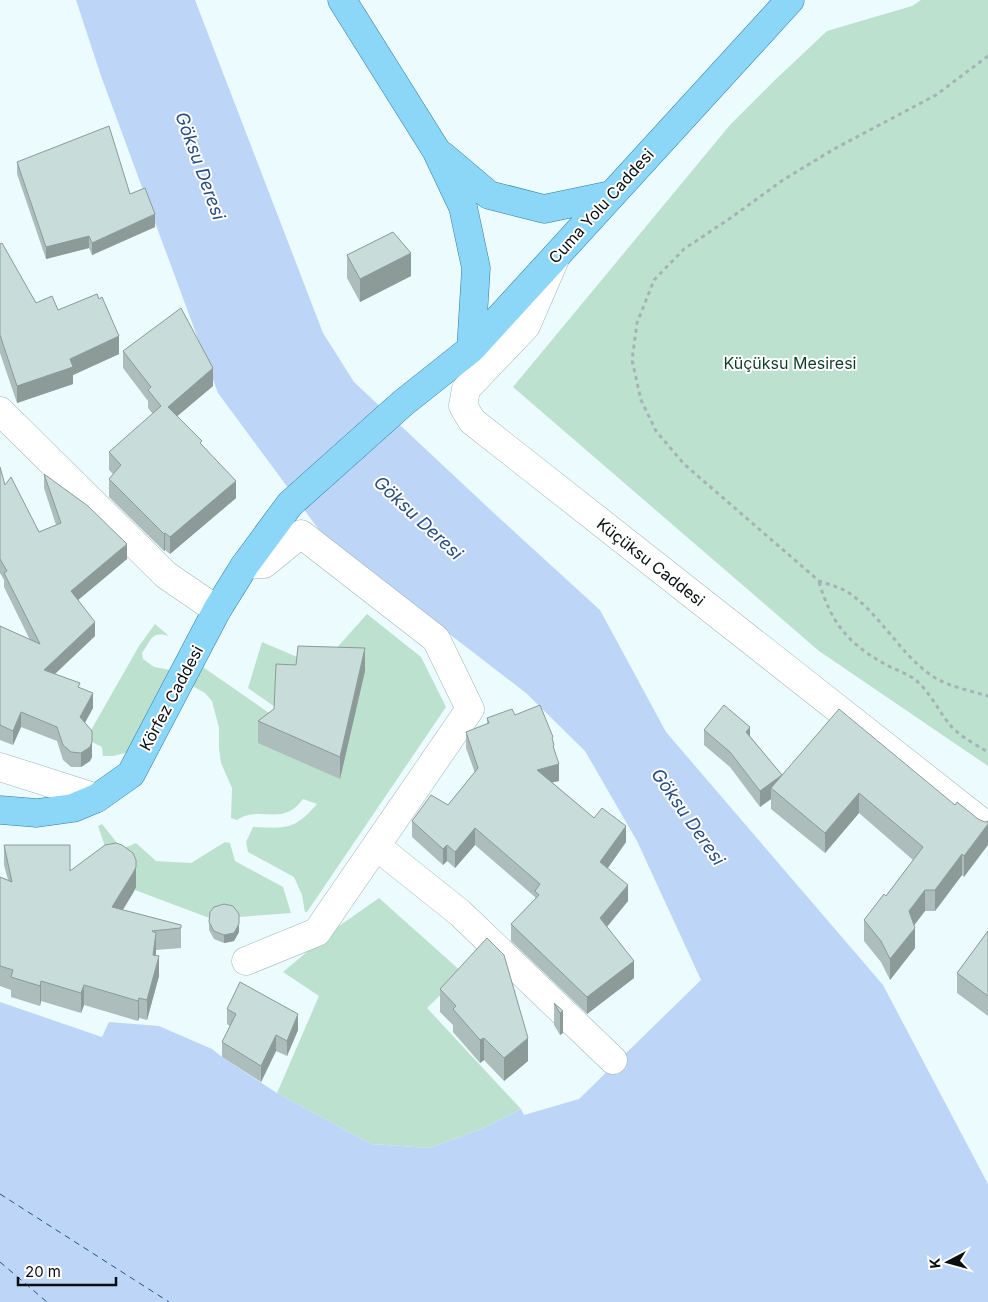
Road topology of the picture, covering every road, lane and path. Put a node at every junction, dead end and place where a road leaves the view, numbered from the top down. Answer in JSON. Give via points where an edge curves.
{"nodes":[{"id":1,"x":342,"y":0,"type":"edge"},
{"id":2,"x":790,"y":0,"type":"edge"},
{"id":3,"x":988,"y":56,"type":"edge"},
{"id":4,"x":436,"y":150,"type":"junction"},
{"id":5,"x":611,"y":195,"type":"junction"},
{"id":6,"x":558,"y":254,"type":"junction"},
{"id":7,"x":471,"y":349,"type":"junction"},
{"id":8,"x":0,"y":411,"type":"edge"},
{"id":9,"x":290,"y":504,"type":"joint"},
{"id":10,"x":245,"y":565,"type":"junction"},
{"id":11,"x":819,"y":581,"type":"junction"},
{"id":12,"x":217,"y":610,"type":"junction"},
{"id":13,"x":988,"y":696,"type":"edge"},
{"id":14,"x":988,"y":752,"type":"edge"},
{"id":15,"x":0,"y":767,"type":"edge"},
{"id":16,"x":97,"y":798,"type":"junction"},
{"id":17,"x":0,"y":810,"type":"edge"},
{"id":18,"x":988,"y":827,"type":"edge"},
{"id":19,"x":376,"y":846,"type":"junction"},
{"id":20,"x":246,"y":961,"type":"dead end"},
{"id":21,"x":613,"y":1060,"type":"dead end"}],
"edges":[{"from":1,"to":4,"type":"main road"},
{"from":2,"to":5,"type":"main road","name":"Cuma Yolu Caddesi"},
{"from":3,"to":11,"type":"path","via":[[936,95],[783,180],[684,249],[654,280],[637,323],[632,360],[641,400],[656,431],[684,464]]},
{"from":4,"to":5,"type":"main road","via":[[489,195],[544,209]]},
{"from":4,"to":7,"type":"main road","via":[[463,207],[476,268]]},
{"from":5,"to":6,"type":"main road","name":"Cuma Yolu Caddesi"},
{"from":6,"to":7,"type":"main road","name":"Cuma Yolu Caddesi"},
{"from":6,"to":18,"type":"street","name":"Küçüksu Caddesi","via":[[526,326],[466,389],[463,406],[472,421]]},
{"from":7,"to":9,"type":"main road","name":"Cuma Yolu Caddesi","via":[[403,403]]},
{"from":8,"to":12,"type":"street","via":[[166,576]]},
{"from":9,"to":10,"type":"main road","name":"Körfez Caddesi"},
{"from":10,"to":12,"type":"main road","name":"Körfez Caddesi"},
{"from":10,"to":19,"type":"street","via":[[264,564],[301,534],[436,639],[470,709]]},
{"from":11,"to":13,"type":"path","via":[[844,590],[857,600],[928,674],[944,683]]},
{"from":11,"to":14,"type":"path","via":[[826,605],[836,624],[848,637],[878,660],[918,682],[951,726]]},
{"from":12,"to":16,"type":"main road","name":"Körfez Caddesi","via":[[131,774]]},
{"from":15,"to":16,"type":"street"},
{"from":16,"to":17,"type":"main road","name":"Körfez Caddesi","via":[[73,808],[37,813]]},
{"from":19,"to":20,"type":"street","via":[[317,932]]},
{"from":19,"to":21,"type":"street","via":[[460,914]]}]}
